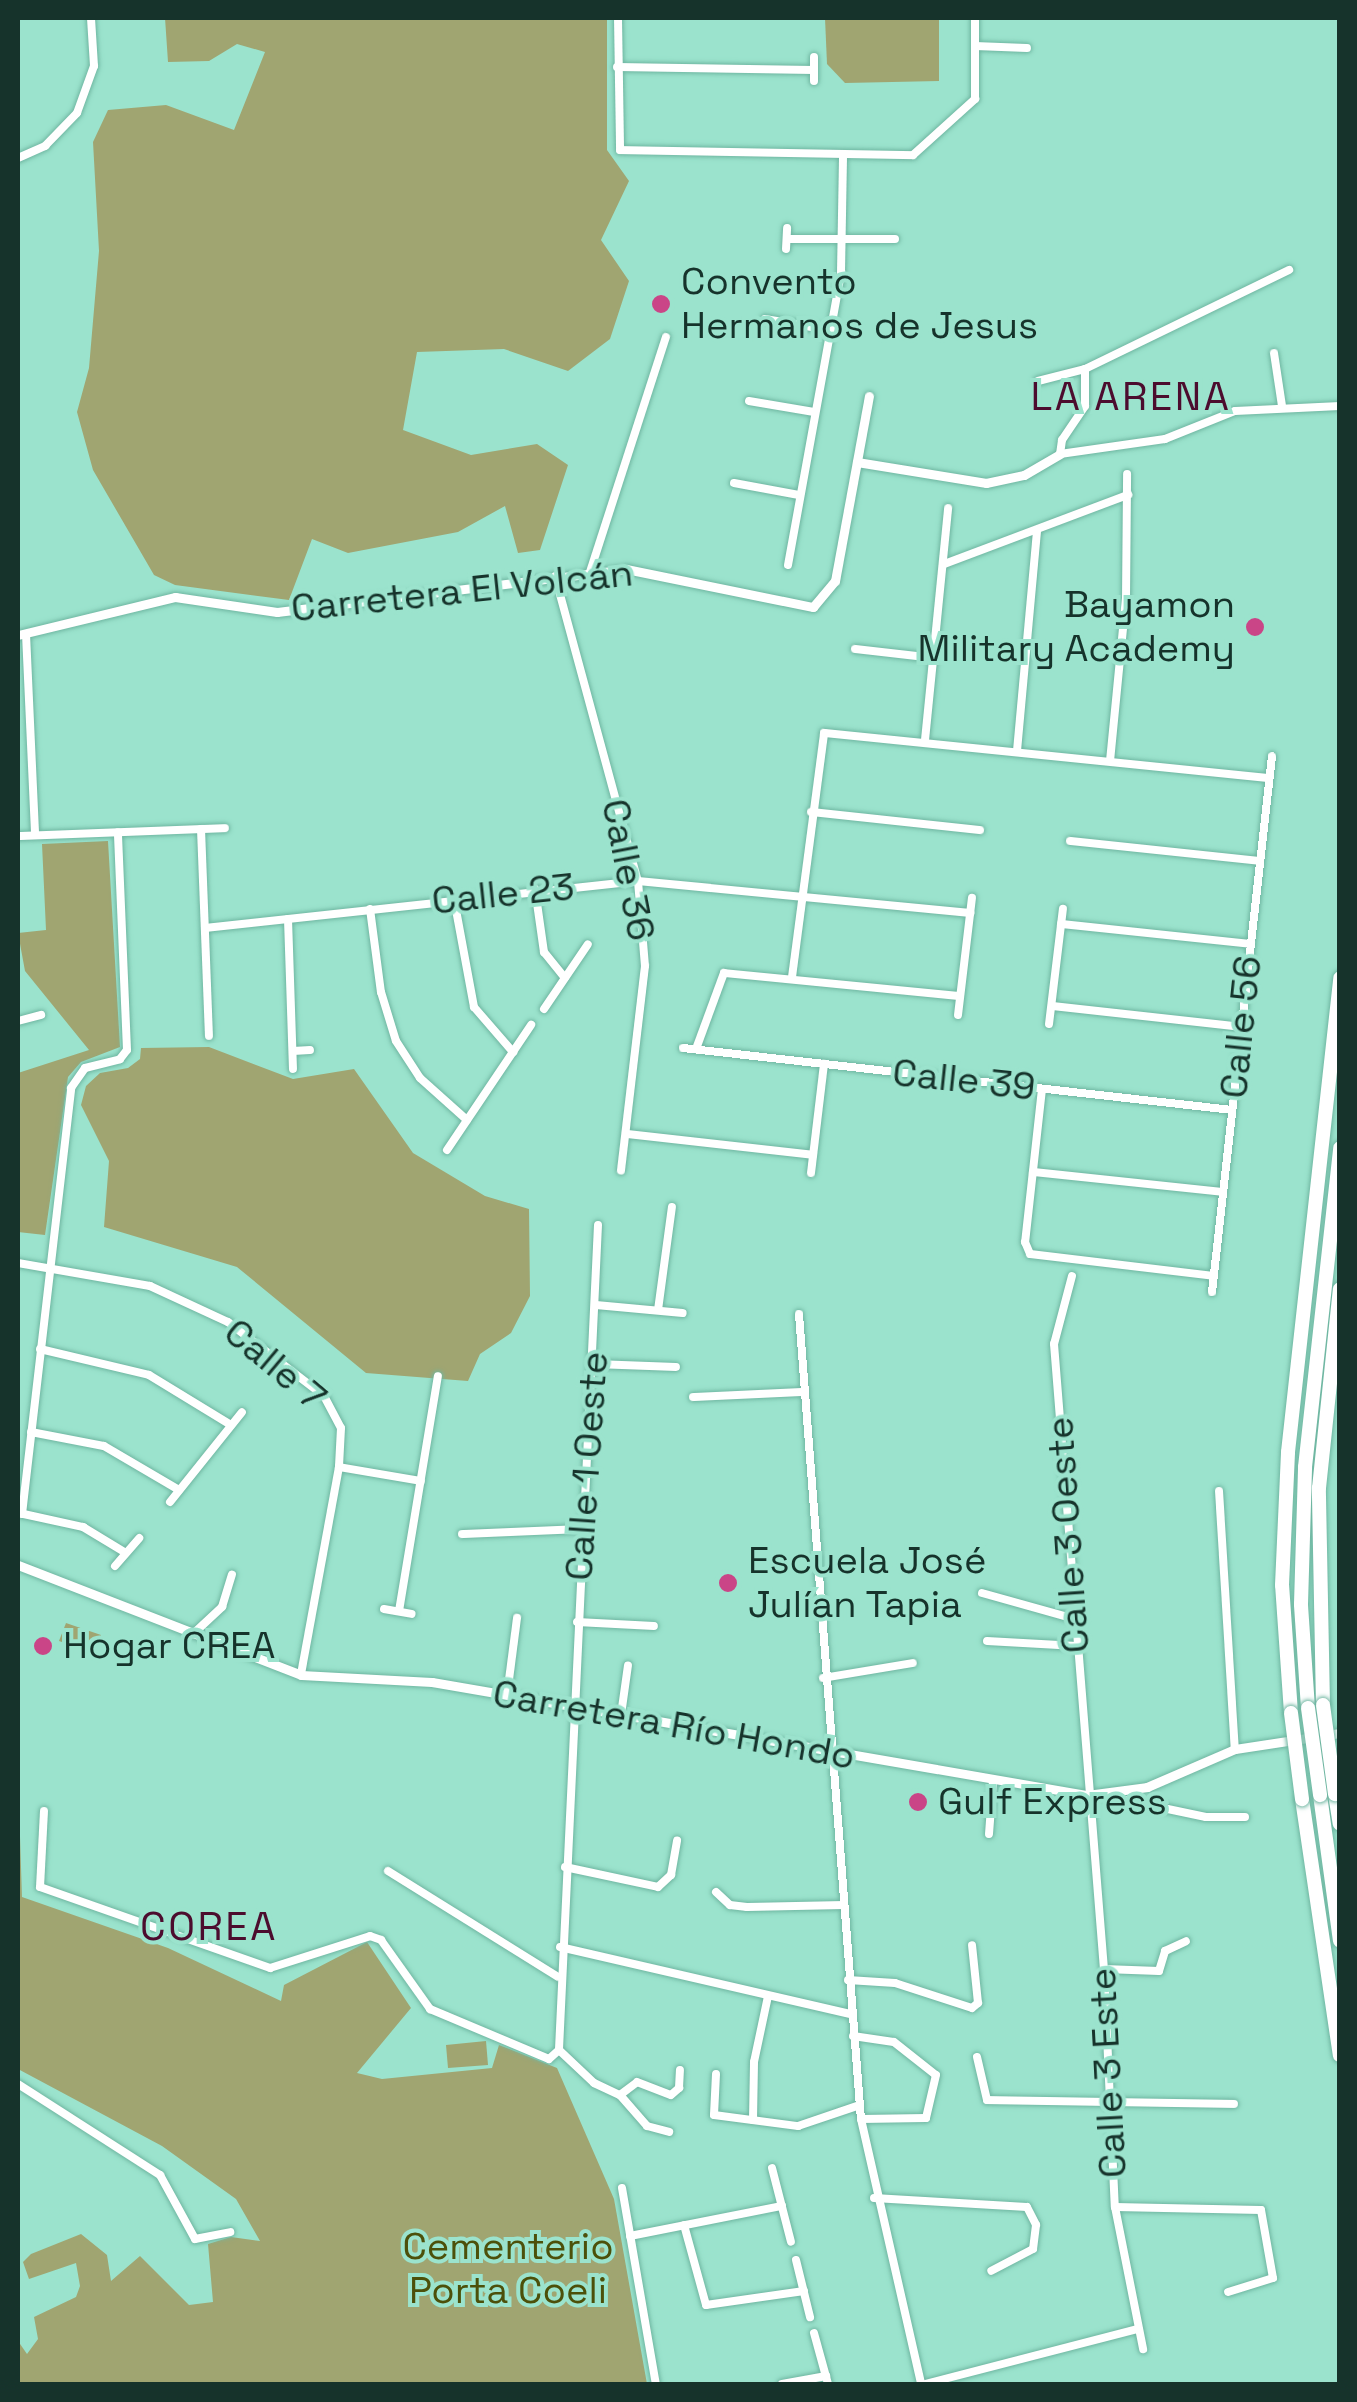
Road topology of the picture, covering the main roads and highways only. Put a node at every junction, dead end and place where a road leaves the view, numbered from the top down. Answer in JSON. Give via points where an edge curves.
{"nodes":[{"id":1,"x":1340,"y":978,"type":"edge"},
{"id":2,"x":1340,"y":1148,"type":"edge"},
{"id":3,"x":1340,"y":1288,"type":"edge"},
{"id":4,"x":1316,"y":1707,"type":"junction"},
{"id":5,"x":1327,"y":1795,"type":"junction"},
{"id":6,"x":1340,"y":1824,"type":"edge"},
{"id":7,"x":1340,"y":1941,"type":"edge"},
{"id":8,"x":1340,"y":2056,"type":"edge"}],
"edges":[{"from":1,"to":8,"type":"highway","bridge":true,"via":[[1288,1452],[1282,1585],[1290,1713]]},
{"from":2,"to":4,"type":"highway","via":[[1304,1467],[1301,1604]]},
{"from":3,"to":4,"type":"highway","via":[[1319,1488]]},
{"from":4,"to":5,"type":"highway","bridge":true},
{"from":5,"to":6,"type":"highway"},
{"from":5,"to":7,"type":"highway"}]}
